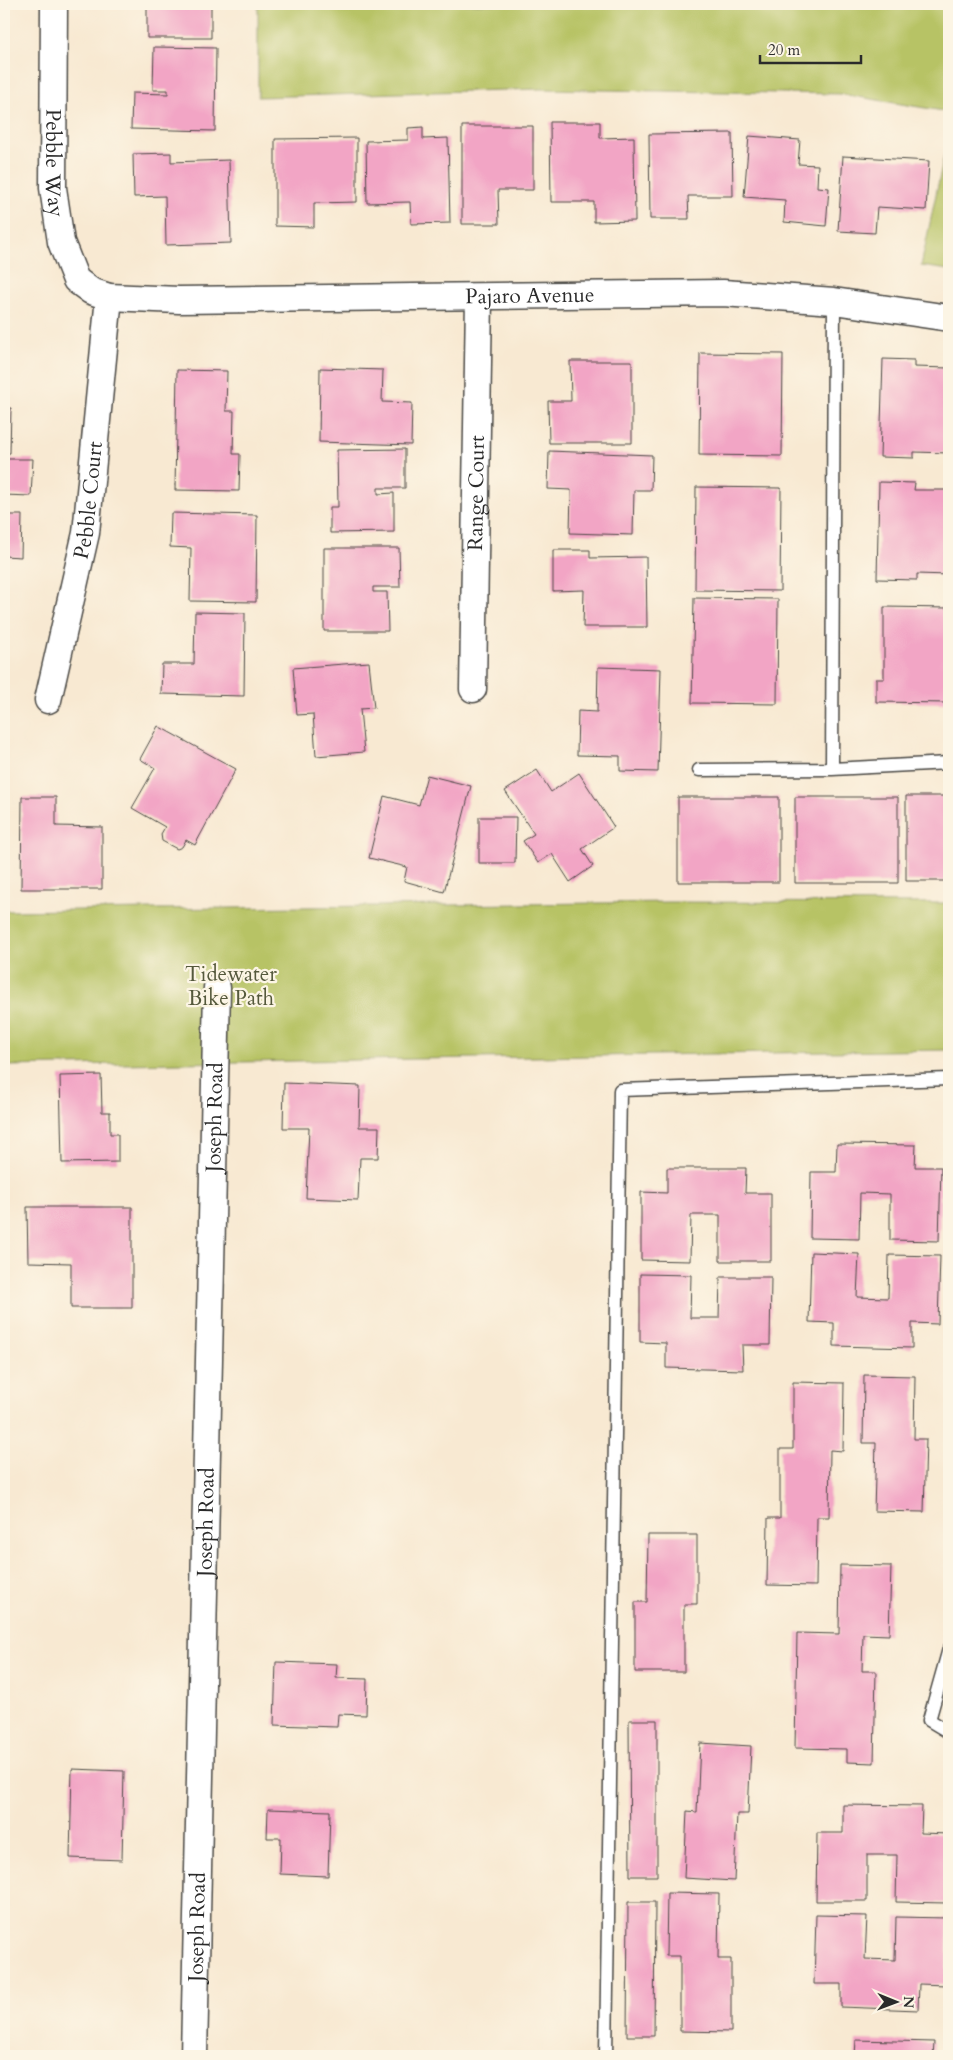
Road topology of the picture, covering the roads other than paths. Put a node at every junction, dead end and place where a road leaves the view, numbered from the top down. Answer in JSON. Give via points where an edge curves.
{"nodes":[{"id":1,"x":54,"y":4,"type":"edge"},
{"id":2,"x":109,"y":297,"type":"junction"},
{"id":3,"x":479,"y":297,"type":"junction"},
{"id":4,"x":834,"y":301,"type":"junction"},
{"id":5,"x":949,"y":318,"type":"edge"},
{"id":6,"x":474,"y":688,"type":"dead end"},
{"id":7,"x":48,"y":700,"type":"dead end"},
{"id":8,"x":949,"y":763,"type":"edge"},
{"id":9,"x":832,"y":769,"type":"junction"},
{"id":10,"x":699,"y":770,"type":"dead end"},
{"id":11,"x":217,"y":988,"type":"dead end"},
{"id":12,"x":949,"y":1079,"type":"edge"},
{"id":13,"x":949,"y":1648,"type":"edge"},
{"id":14,"x":949,"y":1732,"type":"edge"},
{"id":15,"x":194,"y":2056,"type":"edge"},
{"id":16,"x":606,"y":2056,"type":"edge"}],
"edges":[{"from":1,"to":2,"type":"street","name":"Pebble Way","via":[[53,188],[60,242],[76,280],[91,291]]},
{"from":2,"to":3,"type":"street","name":"Pajaro Avenue","via":[[178,300]]},
{"from":2,"to":7,"type":"street","name":"Pebble Court","via":[[86,533]]},
{"from":3,"to":4,"type":"street","name":"Pajaro Avenue","via":[[723,293]]},
{"from":3,"to":6,"type":"street","name":"Range Court"},
{"from":4,"to":5,"type":"street","name":"Pajaro Avenue"},
{"from":4,"to":9,"type":"lane"},
{"from":8,"to":9,"type":"lane"},
{"from":9,"to":10,"type":"lane"},
{"from":11,"to":15,"type":"street","name":"Joseph Road"},
{"from":12,"to":16,"type":"lane","via":[[620,1090]]},
{"from":13,"to":14,"type":"lane","via":[[929,1720]]}]}
